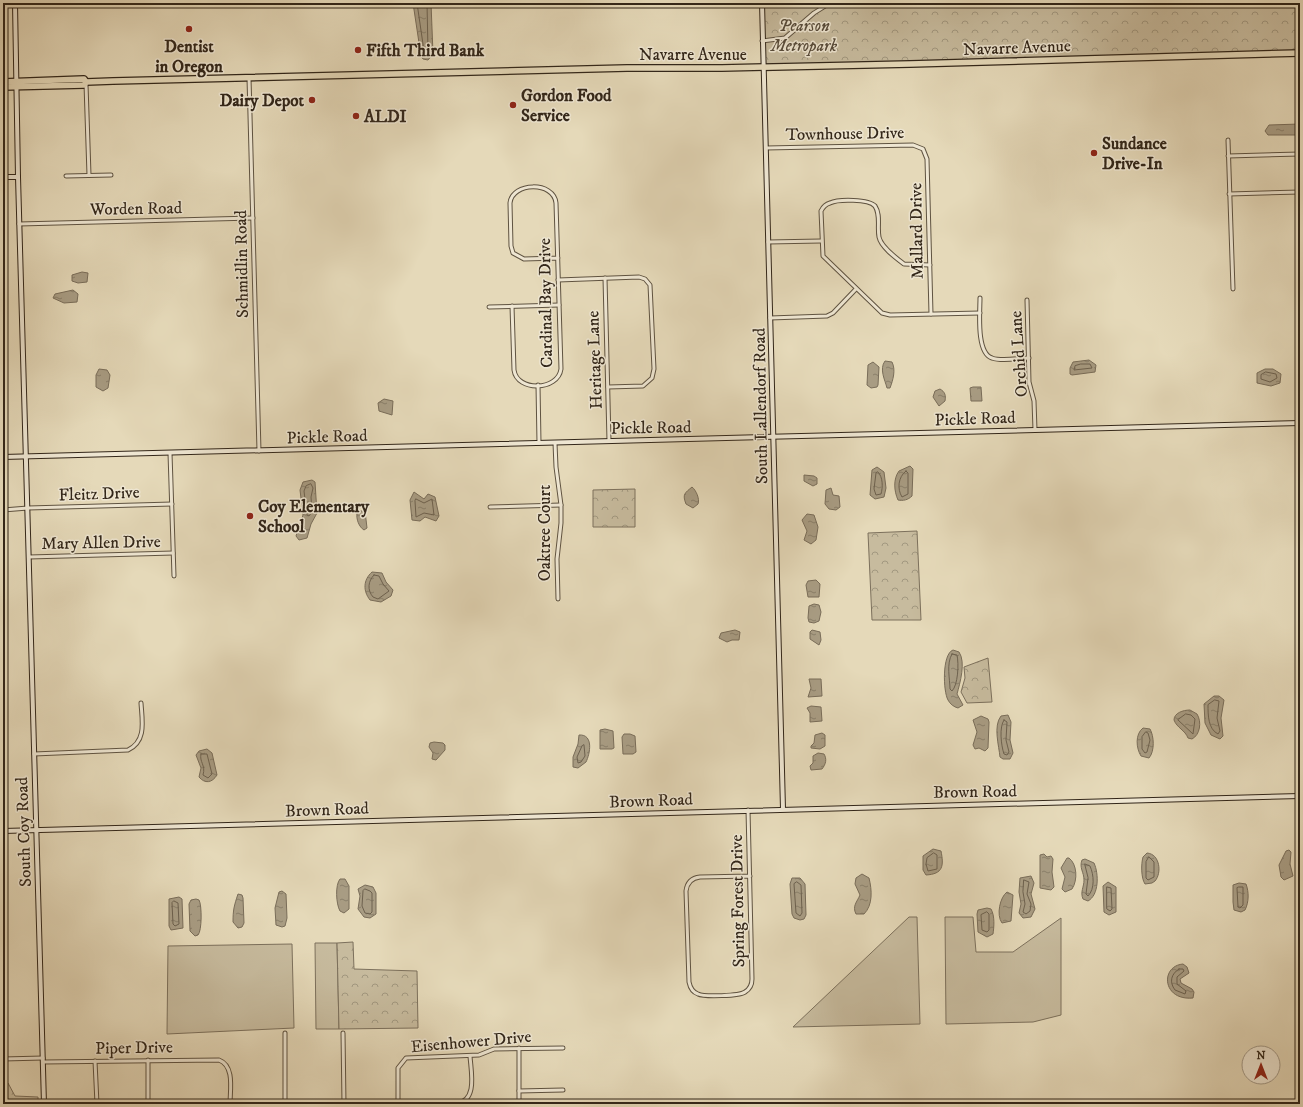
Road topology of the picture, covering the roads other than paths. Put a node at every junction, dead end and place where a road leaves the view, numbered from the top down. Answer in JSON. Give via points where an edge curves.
{"nodes":[{"id":1,"x":14,"y":3,"type":"edge"},
{"id":2,"x":746,"y":3,"type":"edge"},
{"id":3,"x":751,"y":3,"type":"edge"},
{"id":4,"x":762,"y":3,"type":"edge"},
{"id":5,"x":830,"y":3,"type":"edge"},
{"id":6,"x":762,"y":41,"type":"junction"},
{"id":7,"x":1300,"y":53,"type":"edge"},
{"id":8,"x":763,"y":67,"type":"junction"},
{"id":9,"x":249,"y":78,"type":"junction"},
{"id":10,"x":79,"y":80,"type":"junction"},
{"id":11,"x":3,"y":82,"type":"edge"},
{"id":12,"x":86,"y":82,"type":"junction"},
{"id":13,"x":15,"y":84,"type":"junction"},
{"id":14,"x":66,"y":85,"type":"junction"},
{"id":15,"x":3,"y":87,"type":"edge"},
{"id":16,"x":1228,"y":140,"type":"dead end"},
{"id":17,"x":766,"y":148,"type":"junction"},
{"id":18,"x":923,"y":149,"type":"joint"},
{"id":19,"x":1300,"y":154,"type":"edge"},
{"id":20,"x":1228,"y":156,"type":"junction"},
{"id":21,"x":89,"y":175,"type":"junction"},
{"id":22,"x":111,"y":175,"type":"dead end"},
{"id":23,"x":66,"y":176,"type":"dead end"},
{"id":24,"x":3,"y":177,"type":"edge"},
{"id":25,"x":18,"y":177,"type":"junction"},
{"id":26,"x":1300,"y":192,"type":"edge"},
{"id":27,"x":1230,"y":194,"type":"junction"},
{"id":28,"x":253,"y":218,"type":"junction"},
{"id":29,"x":19,"y":224,"type":"junction"},
{"id":30,"x":821,"y":241,"type":"junction"},
{"id":31,"x":768,"y":242,"type":"junction"},
{"id":32,"x":558,"y":258,"type":"junction"},
{"id":33,"x":930,"y":265,"type":"junction"},
{"id":34,"x":605,"y":278,"type":"junction"},
{"id":35,"x":558,"y":280,"type":"junction"},
{"id":36,"x":856,"y":289,"type":"junction"},
{"id":37,"x":1233,"y":289,"type":"dead end"},
{"id":38,"x":980,"y":298,"type":"dead end"},
{"id":39,"x":1027,"y":300,"type":"dead end"},
{"id":40,"x":559,"y":305,"type":"junction"},
{"id":41,"x":512,"y":306,"type":"junction"},
{"id":42,"x":489,"y":307,"type":"dead end"},
{"id":43,"x":980,"y":313,"type":"junction"},
{"id":44,"x":931,"y":314,"type":"junction"},
{"id":45,"x":770,"y":318,"type":"junction"},
{"id":46,"x":1029,"y":358,"type":"junction"},
{"id":47,"x":538,"y":384,"type":"junction"},
{"id":48,"x":608,"y":387,"type":"junction"},
{"id":49,"x":1300,"y":423,"type":"edge"},
{"id":50,"x":1035,"y":430,"type":"junction"},
{"id":51,"x":773,"y":437,"type":"junction"},
{"id":52,"x":609,"y":441,"type":"junction"},
{"id":53,"x":539,"y":443,"type":"junction"},
{"id":54,"x":555,"y":443,"type":"junction"},
{"id":55,"x":259,"y":451,"type":"junction"},
{"id":56,"x":170,"y":453,"type":"junction"},
{"id":57,"x":3,"y":457,"type":"edge"},
{"id":58,"x":26,"y":457,"type":"junction"},
{"id":59,"x":172,"y":504,"type":"junction"},
{"id":60,"x":561,"y":505,"type":"junction"},
{"id":61,"x":490,"y":507,"type":"dead end"},
{"id":62,"x":28,"y":508,"type":"junction"},
{"id":63,"x":3,"y":510,"type":"edge"},
{"id":64,"x":173,"y":553,"type":"junction"},
{"id":65,"x":29,"y":557,"type":"junction"},
{"id":66,"x":174,"y":576,"type":"dead end"},
{"id":67,"x":558,"y":600,"type":"dead end"},
{"id":68,"x":141,"y":703,"type":"dead end"},
{"id":69,"x":34,"y":754,"type":"junction"},
{"id":70,"x":1300,"y":796,"type":"edge"},
{"id":71,"x":783,"y":809,"type":"junction"},
{"id":72,"x":748,"y":810,"type":"junction"},
{"id":73,"x":3,"y":830,"type":"edge"},
{"id":74,"x":36,"y":830,"type":"junction"},
{"id":75,"x":750,"y":876,"type":"junction"},
{"id":76,"x":285,"y":1033,"type":"dead end"},
{"id":77,"x":344,"y":1033,"type":"dead end"},
{"id":78,"x":518,"y":1048,"type":"junction"},
{"id":79,"x":563,"y":1048,"type":"dead end"},
{"id":80,"x":470,"y":1056,"type":"junction"},
{"id":81,"x":3,"y":1059,"type":"edge"},
{"id":82,"x":43,"y":1060,"type":"junction"},
{"id":83,"x":148,"y":1060,"type":"junction"},
{"id":84,"x":95,"y":1061,"type":"junction"},
{"id":85,"x":563,"y":1090,"type":"dead end"},
{"id":86,"x":519,"y":1091,"type":"junction"},
{"id":87,"x":44,"y":1104,"type":"edge"},
{"id":88,"x":97,"y":1104,"type":"edge"},
{"id":89,"x":148,"y":1104,"type":"edge"},
{"id":90,"x":198,"y":1104,"type":"edge"},
{"id":91,"x":230,"y":1104,"type":"edge"},
{"id":92,"x":285,"y":1104,"type":"edge"},
{"id":93,"x":344,"y":1104,"type":"edge"},
{"id":94,"x":398,"y":1104,"type":"edge"},
{"id":95,"x":456,"y":1104,"type":"edge"},
{"id":96,"x":519,"y":1104,"type":"edge"}],
"edges":[{"from":1,"to":13,"type":"street","name":"South Coy Road"},
{"from":2,"to":3,"type":"street"},
{"from":4,"to":6,"type":"street","name":"South Lallendorf Road"},
{"from":5,"to":6,"type":"street","via":[[785,38]]},
{"from":6,"to":8,"type":"street","name":"South Lallendorf Road"},
{"from":7,"to":8,"type":"highway","name":"Navarre Avenue"},
{"from":8,"to":9,"type":"highway","name":"Navarre Avenue"},
{"from":8,"to":17,"type":"street","name":"South Lallendorf Road"},
{"from":9,"to":12,"type":"highway","name":"Navarre Avenue"},
{"from":9,"to":28,"type":"street","name":"Schmidlin Road"},
{"from":10,"to":12,"type":"highway","name":"Navarre Avenue","via":[[84,79]]},
{"from":10,"to":13,"type":"highway","name":"Navarre Avenue"},
{"from":10,"to":14,"type":"highway"},
{"from":11,"to":13,"type":"highway","name":"Navarre Avenue"},
{"from":12,"to":14,"type":"highway","name":"Navarre Avenue","via":[[84,85]]},
{"from":12,"to":21,"type":"street"},
{"from":13,"to":14,"type":"highway","name":"Navarre Avenue"},
{"from":13,"to":15,"type":"highway","name":"Navarre Avenue"},
{"from":13,"to":25,"type":"street","name":"South Coy Road"},
{"from":16,"to":20,"type":"street"},
{"from":17,"to":18,"type":"street","name":"Townhouse Drive","via":[[913,145]]},
{"from":17,"to":31,"type":"street","name":"South Lallendorf Road"},
{"from":18,"to":33,"type":"street","name":"Mallard Drive","via":[[927,159]]},
{"from":19,"to":20,"type":"street"},
{"from":20,"to":27,"type":"street"},
{"from":21,"to":22,"type":"street"},
{"from":21,"to":23,"type":"street"},
{"from":24,"to":25,"type":"street"},
{"from":25,"to":29,"type":"street","name":"South Coy Road"},
{"from":26,"to":27,"type":"street"},
{"from":27,"to":37,"type":"street"},
{"from":28,"to":29,"type":"street","name":"Worden Road"},
{"from":28,"to":55,"type":"street","name":"Schmidlin Road"},
{"from":29,"to":58,"type":"street","name":"South Coy Road"},
{"from":30,"to":31,"type":"street"},
{"from":30,"to":33,"type":"street","via":[[820,214],[825,206],[832,202],[866,201],[877,211],[879,236],[883,245],[904,264]]},
{"from":30,"to":36,"type":"street","via":[[824,258]]},
{"from":31,"to":45,"type":"street","name":"South Lallendorf Road"},
{"from":32,"to":32,"type":"street","name":"Cardinal Bay Drive","via":[[555,198],[552,192],[532,188],[519,190],[511,198],[511,249],[515,255],[523,259]]},
{"from":32,"to":35,"type":"street","name":"Cardinal Bay Drive"},
{"from":33,"to":44,"type":"street","name":"Mallard Drive"},
{"from":34,"to":35,"type":"street"},
{"from":34,"to":48,"type":"street","name":"Heritage Lane"},
{"from":34,"to":48,"type":"street","via":[[639,277],[650,284],[652,292],[653,377],[643,386]]},
{"from":35,"to":40,"type":"street","name":"Cardinal Bay Drive"},
{"from":36,"to":44,"type":"street","via":[[885,314]]},
{"from":36,"to":45,"type":"street","via":[[827,316]]},
{"from":38,"to":43,"type":"street"},
{"from":39,"to":46,"type":"street","name":"Orchid Lane"},
{"from":40,"to":41,"type":"street"},
{"from":40,"to":47,"type":"street","name":"Cardinal Bay Drive","via":[[560,375],[551,383]]},
{"from":41,"to":42,"type":"street"},
{"from":41,"to":47,"type":"street","via":[[515,375],[524,384]]},
{"from":43,"to":44,"type":"street"},
{"from":43,"to":46,"type":"street","via":[[981,345],[985,353],[994,359]]},
{"from":45,"to":51,"type":"street","name":"South Lallendorf Road"},
{"from":46,"to":50,"type":"street","name":"Orchid Lane"},
{"from":47,"to":53,"type":"street","name":"Cardinal Bay Drive"},
{"from":48,"to":52,"type":"street","name":"Heritage Lane"},
{"from":49,"to":50,"type":"street","name":"Pickle Road"},
{"from":50,"to":51,"type":"street","name":"Pickle Road"},
{"from":51,"to":52,"type":"street","name":"Pickle Road"},
{"from":51,"to":71,"type":"street","name":"South Lallendorf Road"},
{"from":52,"to":54,"type":"street","name":"Pickle Road"},
{"from":53,"to":54,"type":"street","name":"Pickle Road"},
{"from":53,"to":55,"type":"street","name":"Pickle Road"},
{"from":54,"to":60,"type":"street","name":"Oaktree Court"},
{"from":55,"to":56,"type":"street","name":"Pickle Road"},
{"from":56,"to":58,"type":"street","name":"Pickle Road"},
{"from":56,"to":59,"type":"street"},
{"from":57,"to":58,"type":"street","name":"Pickle Road"},
{"from":58,"to":62,"type":"street","name":"South Coy Road"},
{"from":59,"to":62,"type":"street","name":"Fleitz Drive"},
{"from":59,"to":64,"type":"street"},
{"from":60,"to":61,"type":"street"},
{"from":60,"to":67,"type":"street","name":"Oaktree Court","via":[[561,527],[556,558]]},
{"from":62,"to":63,"type":"street","name":"Fleitz Drive"},
{"from":62,"to":65,"type":"street","name":"South Coy Road"},
{"from":64,"to":65,"type":"street","name":"Mary Allen Drive"},
{"from":64,"to":66,"type":"street"},
{"from":65,"to":69,"type":"street","name":"South Coy Road"},
{"from":68,"to":69,"type":"street","via":[[141,736],[131,748],[122,751]]},
{"from":69,"to":74,"type":"street","name":"South Coy Road"},
{"from":70,"to":71,"type":"street","name":"Brown Road"},
{"from":71,"to":72,"type":"street","name":"Brown Road"},
{"from":72,"to":74,"type":"street","name":"Brown Road"},
{"from":72,"to":75,"type":"street","name":"Spring Forest Drive"},
{"from":73,"to":74,"type":"street","name":"Brown Road"},
{"from":74,"to":82,"type":"street","name":"South Coy Road"},
{"from":75,"to":75,"type":"street","name":"Spring Forest Drive","via":[[696,877],[688,884],[686,891],[689,980],[692,990],[703,995],[740,994],[748,990],[752,979]]},
{"from":76,"to":92,"type":"street"},
{"from":77,"to":93,"type":"street"},
{"from":78,"to":79,"type":"street","name":"Eisenhower Drive"},
{"from":78,"to":80,"type":"street","name":"Eisenhower Drive","via":[[494,1049]]},
{"from":78,"to":86,"type":"street"},
{"from":80,"to":94,"type":"street","name":"Eisenhower Drive","via":[[404,1059],[398,1070]]},
{"from":80,"to":95,"type":"street","via":[[471,1093],[466,1100]]},
{"from":81,"to":82,"type":"street","name":"Piper Drive"},
{"from":82,"to":84,"type":"street","name":"Piper Drive"},
{"from":82,"to":87,"type":"street","name":"South Coy Road"},
{"from":83,"to":84,"type":"street","name":"Piper Drive"},
{"from":83,"to":89,"type":"street"},
{"from":83,"to":91,"type":"street","name":"Piper Drive","via":[[214,1059],[224,1062],[230,1072]]},
{"from":84,"to":88,"type":"street"},
{"from":85,"to":86,"type":"street"},
{"from":86,"to":96,"type":"street"},
{"from":90,"to":91,"type":"street"}]}
